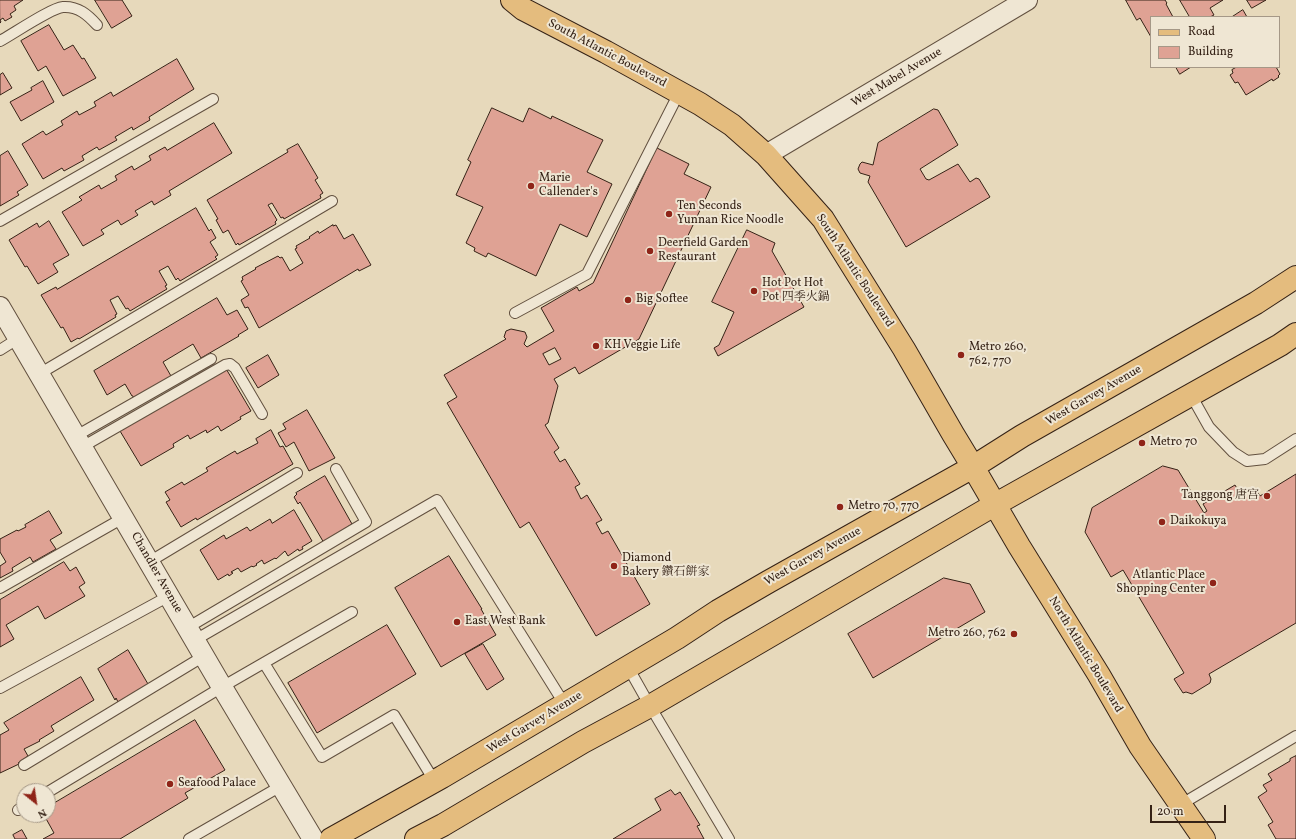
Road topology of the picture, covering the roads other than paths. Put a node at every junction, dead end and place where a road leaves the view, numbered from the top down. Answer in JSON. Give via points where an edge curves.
{"nodes":[{"id":1,"x":512,"y":0,"type":"edge"},
{"id":2,"x":1027,"y":0,"type":"edge"},
{"id":3,"x":97,"y":26,"type":"dead end"},
{"id":4,"x":0,"y":41,"type":"edge"},
{"id":5,"x":679,"y":93,"type":"junction"},
{"id":6,"x":213,"y":99,"type":"dead end"},
{"id":7,"x":766,"y":155,"type":"junction"},
{"id":8,"x":332,"y":201,"type":"dead end"},
{"id":9,"x":0,"y":222,"type":"edge"},
{"id":10,"x":1296,"y":277,"type":"edge"},
{"id":11,"x":0,"y":306,"type":"edge"},
{"id":12,"x":515,"y":313,"type":"dead end"},
{"id":13,"x":1296,"y":334,"type":"edge"},
{"id":14,"x":19,"y":338,"type":"junction"},
{"id":15,"x":0,"y":350,"type":"edge"},
{"id":16,"x":211,"y":359,"type":"dead end"},
{"id":17,"x":39,"y":374,"type":"junction"},
{"id":18,"x":1192,"y":395,"type":"junction"},
{"id":19,"x":262,"y":414,"type":"dead end"},
{"id":20,"x":1296,"y":439,"type":"edge"},
{"id":21,"x":79,"y":442,"type":"junction"},
{"id":22,"x":973,"y":467,"type":"junction"},
{"id":23,"x":336,"y":469,"type":"dead end"},
{"id":24,"x":297,"y":473,"type":"dead end"},
{"id":25,"x":996,"y":504,"type":"junction"},
{"id":26,"x":123,"y":518,"type":"junction"},
{"id":27,"x":149,"y":562,"type":"junction"},
{"id":28,"x":0,"y":588,"type":"edge"},
{"id":29,"x":169,"y":596,"type":"junction"},
{"id":30,"x":352,"y":612,"type":"dead end"},
{"id":31,"x":195,"y":641,"type":"junction"},
{"id":32,"x":264,"y":663,"type":"junction"},
{"id":33,"x":628,"y":667,"type":"junction"},
{"id":34,"x":222,"y":687,"type":"junction"},
{"id":35,"x":0,"y":688,"type":"edge"},
{"id":36,"x":565,"y":705,"type":"junction"},
{"id":37,"x":650,"y":706,"type":"junction"},
{"id":38,"x":1296,"y":736,"type":"edge"},
{"id":39,"x":24,"y":765,"type":"dead end"},
{"id":40,"x":434,"y":782,"type":"junction"},
{"id":41,"x":281,"y":786,"type":"junction"},
{"id":42,"x":56,"y":787,"type":"edge"},
{"id":43,"x":1180,"y":805,"type":"junction"},
{"id":44,"x":189,"y":839,"type":"edge"},
{"id":45,"x":313,"y":839,"type":"edge"},
{"id":46,"x":331,"y":839,"type":"edge"},
{"id":47,"x":416,"y":839,"type":"edge"},
{"id":48,"x":729,"y":839,"type":"edge"},
{"id":49,"x":1204,"y":839,"type":"edge"}],
"edges":[{"from":1,"to":5,"type":"main road","name":"South Atlantic Boulevard","via":[[523,9]]},
{"from":2,"to":7,"type":"street","name":"West Mabel Avenue"},
{"from":3,"to":4,"type":"lane","via":[[87,14],[74,8],[63,7]]},
{"from":5,"to":7,"type":"main road","name":"South Atlantic Boulevard","via":[[732,125]]},
{"from":5,"to":12,"type":"lane","via":[[587,274]]},
{"from":6,"to":9,"type":"lane"},
{"from":7,"to":22,"type":"main road","name":"South Atlantic Boulevard","via":[[823,220],[904,349]]},
{"from":8,"to":17,"type":"lane"},
{"from":10,"to":22,"type":"main road","name":"West Garvey Avenue"},
{"from":11,"to":14,"type":"street","name":"Chandler Avenue"},
{"from":13,"to":18,"type":"main road"},
{"from":14,"to":15,"type":"lane"},
{"from":14,"to":17,"type":"street","name":"Chandler Avenue"},
{"from":16,"to":21,"type":"lane"},
{"from":17,"to":21,"type":"street","name":"Chandler Avenue"},
{"from":18,"to":20,"type":"lane","via":[[1209,427],[1233,452],[1247,461],[1265,459]]},
{"from":18,"to":25,"type":"main road"},
{"from":19,"to":21,"type":"lane","via":[[235,368],[230,364]]},
{"from":21,"to":26,"type":"street","name":"Chandler Avenue"},
{"from":22,"to":25,"type":"main road","name":"North Atlantic Boulevard"},
{"from":22,"to":33,"type":"main road","name":"West Garvey Avenue","via":[[768,582]]},
{"from":23,"to":31,"type":"lane","via":[[366,522]]},
{"from":24,"to":27,"type":"lane"},
{"from":25,"to":37,"type":"main road"},
{"from":25,"to":43,"type":"main road","name":"North Atlantic Boulevard","via":[[1140,746]]},
{"from":26,"to":27,"type":"street","name":"Chandler Avenue"},
{"from":26,"to":28,"type":"lane"},
{"from":27,"to":29,"type":"street","name":"Chandler Avenue"},
{"from":29,"to":31,"type":"street","name":"Chandler Avenue"},
{"from":29,"to":35,"type":"lane"},
{"from":30,"to":32,"type":"lane"},
{"from":31,"to":34,"type":"street","name":"Chandler Avenue"},
{"from":31,"to":36,"type":"lane","via":[[437,500]]},
{"from":31,"to":39,"type":"lane"},
{"from":32,"to":34,"type":"lane"},
{"from":32,"to":40,"type":"lane","via":[[322,757],[394,715]]},
{"from":33,"to":36,"type":"main road","name":"West Garvey Avenue"},
{"from":33,"to":37,"type":"lane"},
{"from":34,"to":41,"type":"street","name":"Chandler Avenue"},
{"from":34,"to":42,"type":"lane"},
{"from":36,"to":40,"type":"main road","name":"West Garvey Avenue"},
{"from":37,"to":47,"type":"main road"},
{"from":37,"to":48,"type":"lane"},
{"from":38,"to":43,"type":"lane"},
{"from":40,"to":46,"type":"main road","name":"West Garvey Avenue"},
{"from":41,"to":44,"type":"lane"},
{"from":41,"to":45,"type":"street","name":"Chandler Avenue"},
{"from":43,"to":49,"type":"main road","name":"North Atlantic Boulevard"}]}
